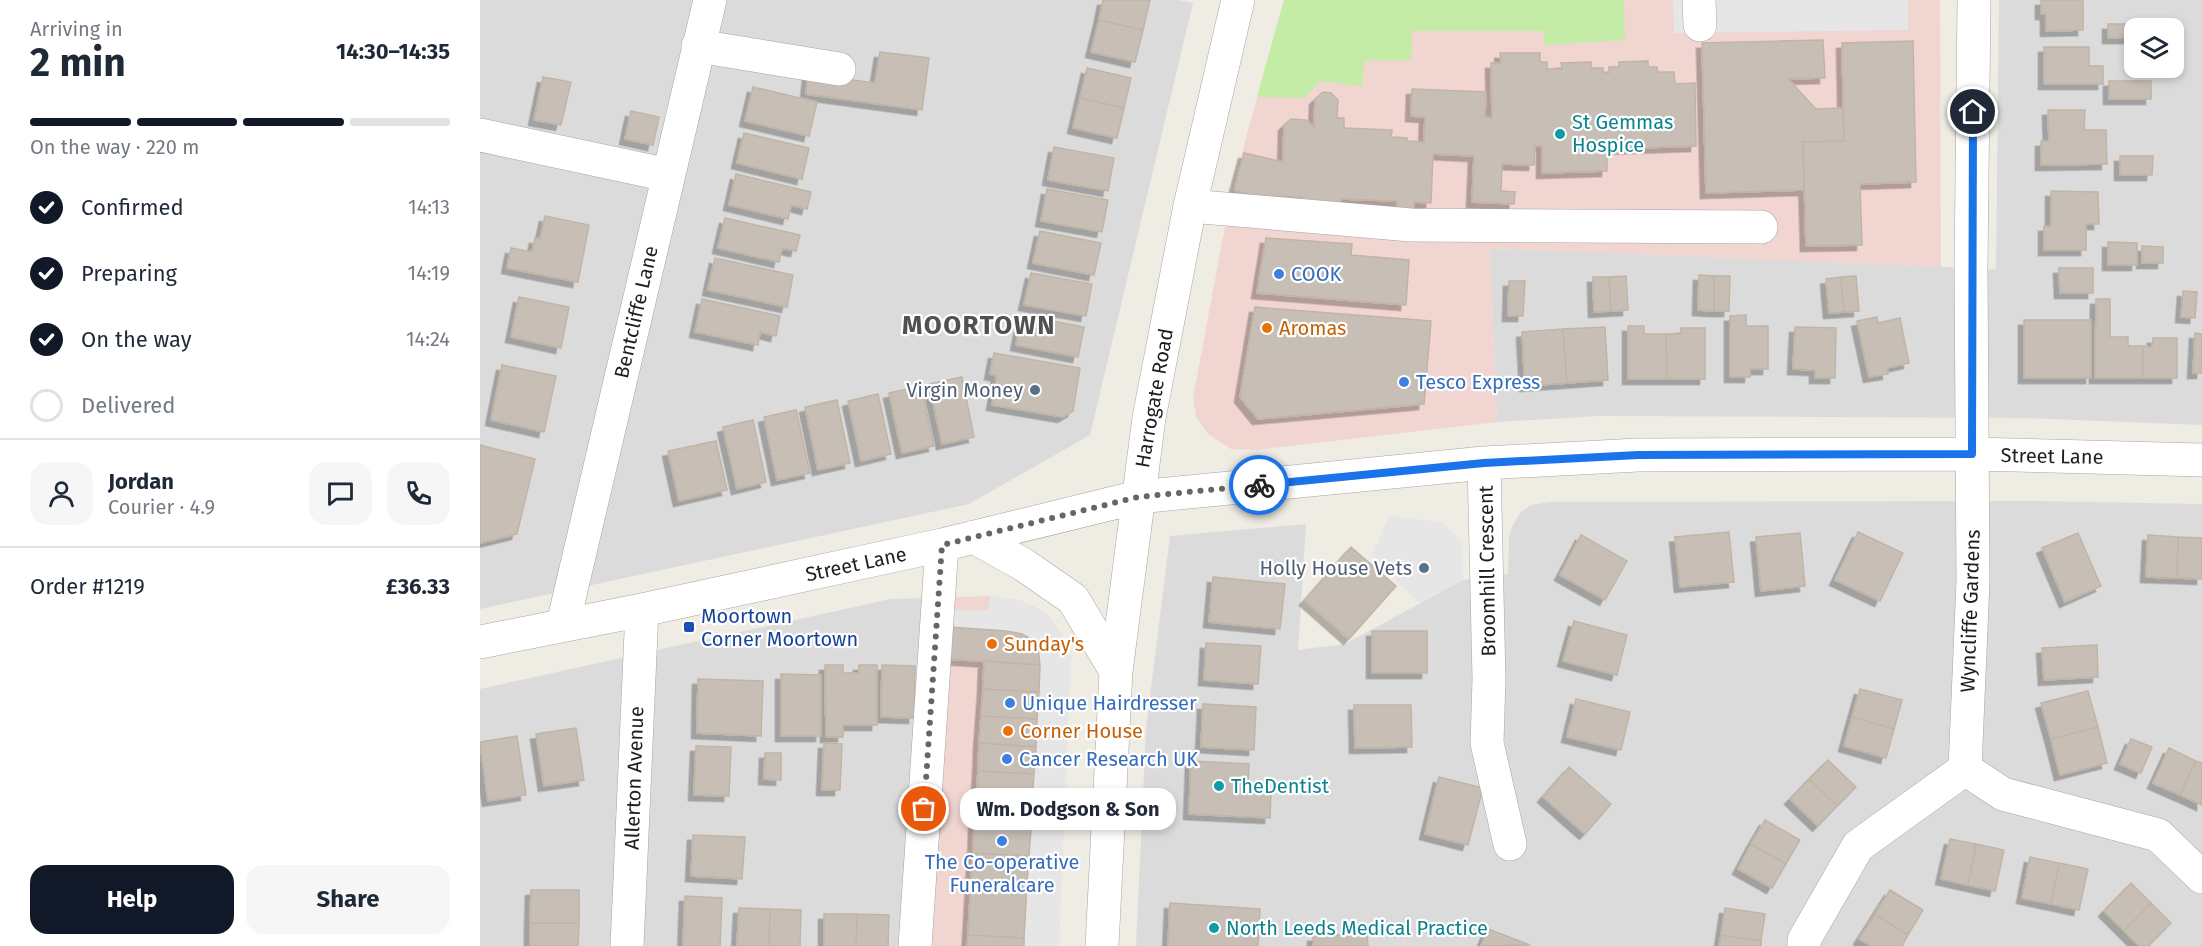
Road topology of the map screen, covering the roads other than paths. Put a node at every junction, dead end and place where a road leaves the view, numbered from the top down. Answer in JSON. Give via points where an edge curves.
{"nodes":[{"id":1,"x":710,"y":0,"type":"edge"},
{"id":2,"x":1238,"y":0,"type":"edge"},
{"id":3,"x":1974,"y":0,"type":"edge"},
{"id":4,"x":699,"y":46,"type":"junction"},
{"id":5,"x":839,"y":69,"type":"dead end"},
{"id":6,"x":480,"y":135,"type":"edge"},
{"id":7,"x":668,"y":175,"type":"junction"},
{"id":8,"x":1190,"y":206,"type":"junction"},
{"id":9,"x":1761,"y":227,"type":"dead end"},
{"id":10,"x":1972,"y":454,"type":"junction"},
{"id":11,"x":2202,"y":460,"type":"edge"},
{"id":12,"x":1484,"y":463,"type":"junction"},
{"id":13,"x":1138,"y":497,"type":"junction"},
{"id":14,"x":974,"y":537,"type":"junction"},
{"id":15,"x":942,"y":545,"type":"junction"},
{"id":16,"x":642,"y":610,"type":"junction"},
{"id":17,"x":564,"y":624,"type":"junction"},
{"id":18,"x":480,"y":642,"type":"edge"},
{"id":19,"x":1116,"y":670,"type":"junction"},
{"id":20,"x":1965,"y":769,"type":"junction"},
{"id":21,"x":1510,"y":844,"type":"dead end"},
{"id":22,"x":2202,"y":877,"type":"edge"},
{"id":23,"x":627,"y":946,"type":"edge"},
{"id":24,"x":915,"y":946,"type":"edge"},
{"id":25,"x":1102,"y":946,"type":"edge"},
{"id":26,"x":1804,"y":946,"type":"edge"}],
"edges":[{"from":1,"to":4,"type":"street","name":"Bentcliffe Lane"},
{"from":2,"to":8,"type":"street","name":"Harrogate Road"},
{"from":3,"to":10,"type":"street","name":"Wyncliffe Gardens"},
{"from":4,"to":5,"type":"street"},
{"from":4,"to":7,"type":"street","name":"Bentcliffe Lane"},
{"from":6,"to":7,"type":"street"},
{"from":7,"to":17,"type":"street","name":"Bentcliffe Lane"},
{"from":8,"to":9,"type":"street","via":[[1411,225]]},
{"from":8,"to":13,"type":"street","name":"Harrogate Road","via":[[1149,418]]},
{"from":10,"to":11,"type":"street","name":"Street Lane"},
{"from":10,"to":12,"type":"street","name":"Street Lane","via":[[1638,455]]},
{"from":10,"to":20,"type":"street","name":"Wyncliffe Gardens","via":[[1973,581]]},
{"from":12,"to":13,"type":"street","name":"Street Lane"},
{"from":12,"to":21,"type":"street","name":"Broomhill Crescent","via":[[1487,743]]},
{"from":13,"to":14,"type":"street","name":"Street Lane"},
{"from":13,"to":19,"type":"street","name":"Harrogate Road"},
{"from":14,"to":15,"type":"street","name":"Street Lane"},
{"from":14,"to":19,"type":"street","via":[[1073,599]]},
{"from":15,"to":16,"type":"street","name":"Street Lane"},
{"from":15,"to":24,"type":"street"},
{"from":16,"to":17,"type":"street","name":"Street Lane"},
{"from":16,"to":23,"type":"street","name":"Allerton Avenue"},
{"from":17,"to":18,"type":"street","name":"Street Lane"},
{"from":19,"to":25,"type":"street","name":"Harrogate Road"},
{"from":20,"to":22,"type":"street","via":[[2002,794],[2158,835]]},
{"from":20,"to":26,"type":"street","via":[[1858,846]]}]}
